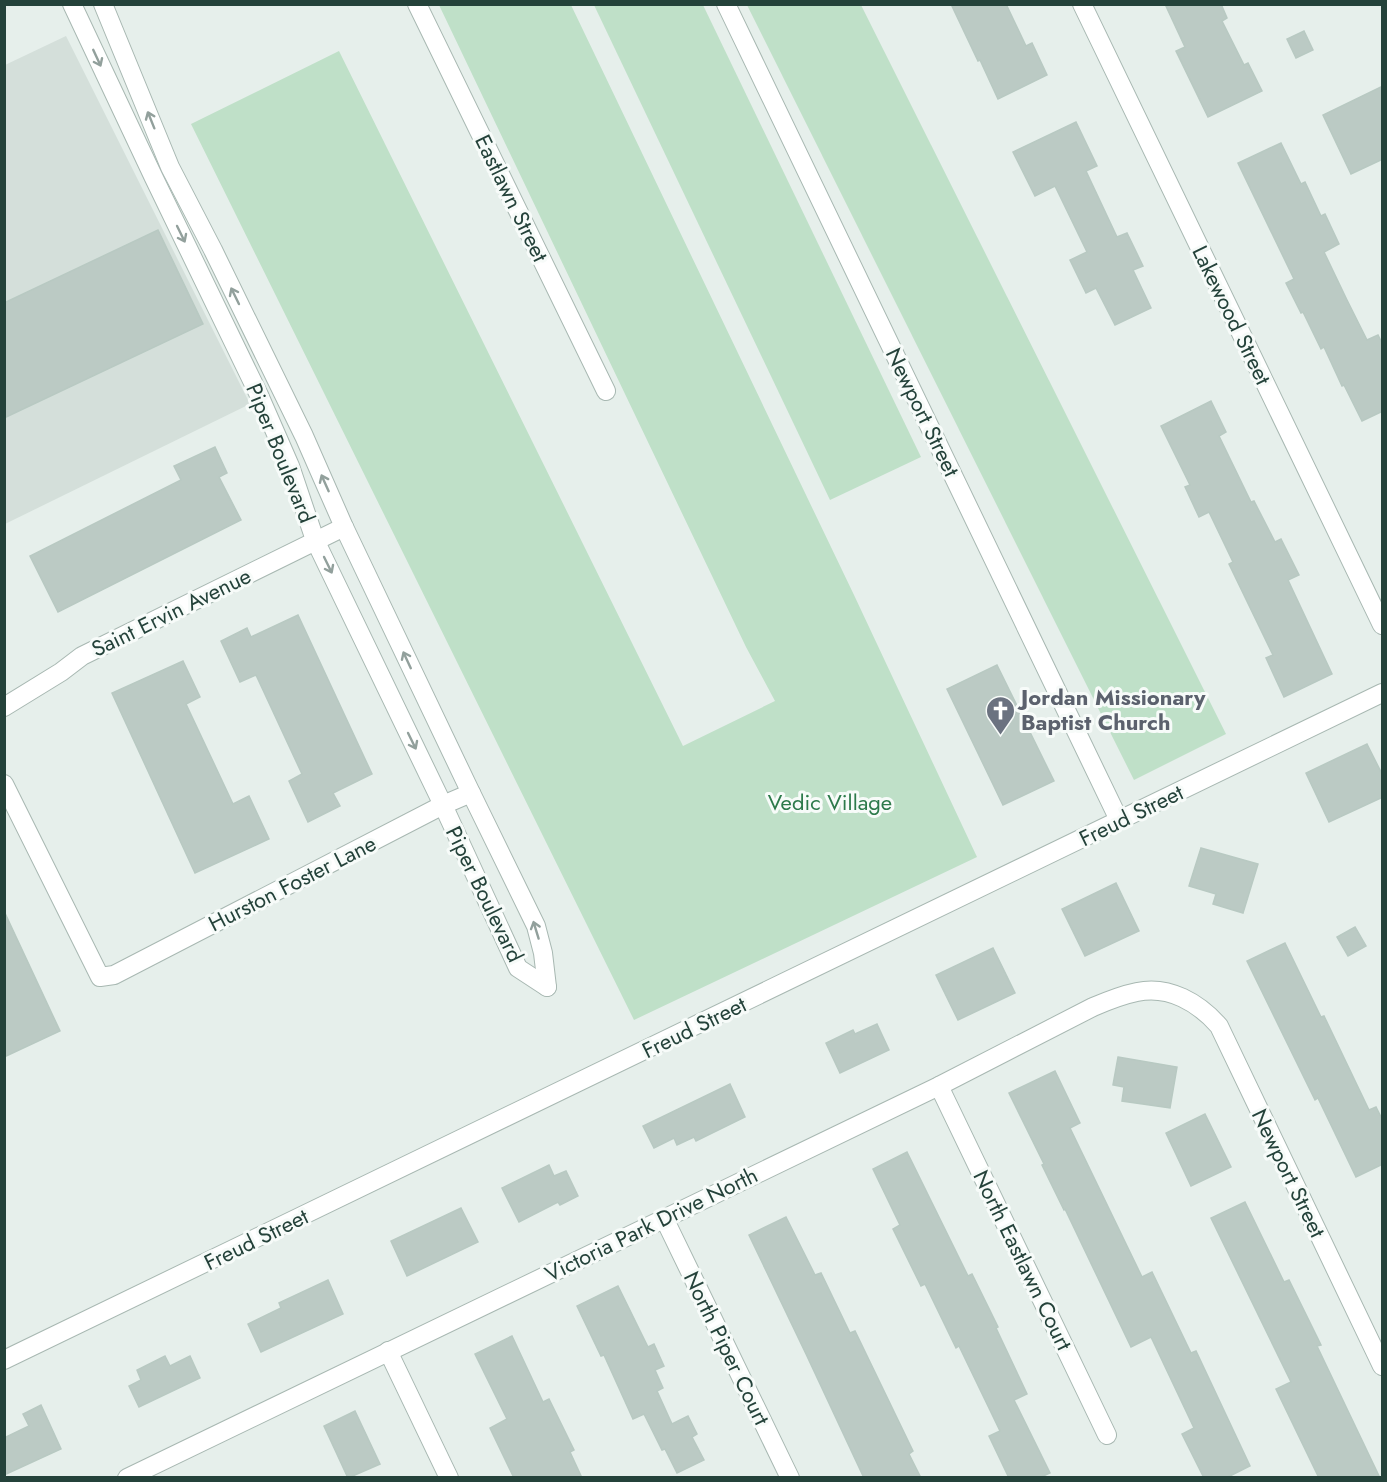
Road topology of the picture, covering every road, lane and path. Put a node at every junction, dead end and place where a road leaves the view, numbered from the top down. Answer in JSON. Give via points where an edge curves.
{"nodes":[{"id":1,"x":72,"y":4,"type":"edge"},
{"id":2,"x":103,"y":4,"type":"edge"},
{"id":3,"x":417,"y":4,"type":"edge"},
{"id":4,"x":726,"y":4,"type":"edge"},
{"id":5,"x":1082,"y":4,"type":"edge"},
{"id":6,"x":606,"y":391,"type":"dead end"},
{"id":7,"x":344,"y":527,"type":"junction"},
{"id":8,"x":315,"y":540,"type":"junction"},
{"id":9,"x":1383,"y":625,"type":"edge"},
{"id":10,"x":1383,"y":693,"type":"edge"},
{"id":11,"x":4,"y":707,"type":"edge"},
{"id":12,"x":4,"y":784,"type":"edge"},
{"id":13,"x":471,"y":793,"type":"junction"},
{"id":14,"x":443,"y":805,"type":"junction"},
{"id":15,"x":10,"y":810,"type":"edge"},
{"id":16,"x":1119,"y":820,"type":"junction"},
{"id":17,"x":1179,"y":997,"type":"joint"},
{"id":18,"x":939,"y":1086,"type":"junction"},
{"id":19,"x":664,"y":1218,"type":"junction"},
{"id":20,"x":388,"y":1351,"type":"junction"},
{"id":21,"x":4,"y":1360,"type":"edge"},
{"id":22,"x":1383,"y":1366,"type":"edge"},
{"id":23,"x":1107,"y":1435,"type":"dead end"},
{"id":24,"x":126,"y":1478,"type":"edge"},
{"id":25,"x":449,"y":1478,"type":"edge"},
{"id":26,"x":790,"y":1478,"type":"edge"}],
"edges":[{"from":1,"to":8,"type":"street","name":"Piper Boulevard","one_way":true,"via":[[259,395],[290,466]]},
{"from":7,"to":2,"type":"street","name":"Piper Boulevard","one_way":true,"via":[[299,426],[170,167]]},
{"from":3,"to":6,"type":"street","name":"Eastlawn Street"},
{"from":4,"to":16,"type":"street","name":"Newport Street"},
{"from":5,"to":9,"type":"street","name":"Lakewood Street"},
{"from":7,"to":8,"type":"street","name":"Saint Ervin Avenue"},
{"from":13,"to":7,"type":"street","name":"Piper Boulevard","one_way":true},
{"from":8,"to":11,"type":"street","name":"Saint Ervin Avenue","via":[[82,656]]},
{"from":8,"to":14,"type":"street","name":"Piper Boulevard","one_way":true},
{"from":10,"to":16,"type":"street","name":"Freud Street"},
{"from":12,"to":15,"type":"street"},
{"from":13,"to":14,"type":"street","name":"Hurston Foster Lane"},
{"from":14,"to":13,"type":"street","name":"Piper Boulevard","one_way":true,"via":[[518,968],[548,987],[536,926]]},
{"from":14,"to":15,"type":"street","name":"Hurston Foster Lane","via":[[114,975],[100,977]]},
{"from":16,"to":21,"type":"street","name":"Freud Street"},
{"from":17,"to":18,"type":"street","name":"Victoria Park Drive North","via":[[1153,990],[1116,998]]},
{"from":17,"to":22,"type":"street","name":"Newport Street","via":[[1190,1000],[1209,1015],[1222,1032]]},
{"from":18,"to":19,"type":"street","name":"Victoria Park Drive North"},
{"from":18,"to":23,"type":"street","name":"North Eastlawn Court"},
{"from":19,"to":20,"type":"street","name":"Victoria Park Drive North"},
{"from":19,"to":26,"type":"street","name":"North Piper Court"},
{"from":20,"to":24,"type":"street","name":"Victoria Park Drive North"},
{"from":20,"to":25,"type":"street"}]}
